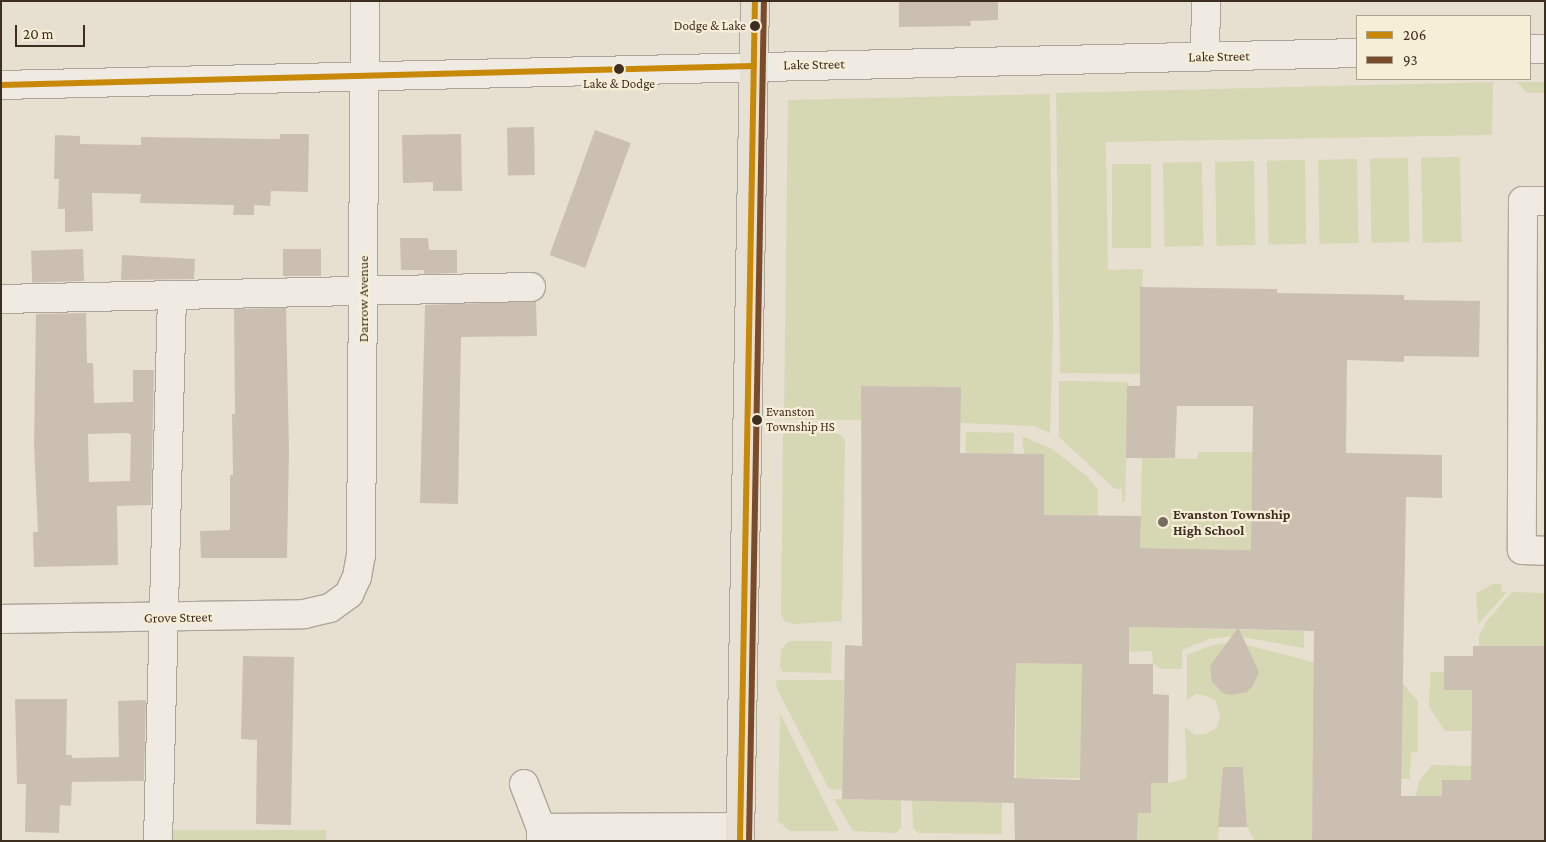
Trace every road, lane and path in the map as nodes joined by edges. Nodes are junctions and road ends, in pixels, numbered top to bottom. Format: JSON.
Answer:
{"nodes":[{"id":1,"x":365,"y":1,"type":"edge"},
{"id":2,"x":755,"y":1,"type":"edge"},
{"id":3,"x":1206,"y":1,"type":"edge"},
{"id":4,"x":1531,"y":49,"type":"edge"},
{"id":5,"x":1545,"y":49,"type":"edge"},
{"id":6,"x":1356,"y":53,"type":"edge"},
{"id":7,"x":1205,"y":56,"type":"junction"},
{"id":8,"x":754,"y":66,"type":"junction"},
{"id":9,"x":364,"y":76,"type":"junction"},
{"id":10,"x":1,"y":85,"type":"edge"},
{"id":11,"x":1545,"y":202,"type":"edge"},
{"id":12,"x":531,"y":287,"type":"dead end"},
{"id":13,"x":363,"y":291,"type":"junction"},
{"id":14,"x":172,"y":296,"type":"junction"},
{"id":15,"x":1,"y":299,"type":"edge"},
{"id":16,"x":1534,"y":376,"type":"edge"},
{"id":17,"x":1533,"y":550,"type":"edge"},
{"id":18,"x":349,"y":594,"type":"joint"},
{"id":19,"x":164,"y":617,"type":"junction"},
{"id":20,"x":1,"y":619,"type":"edge"},
{"id":21,"x":524,"y":784,"type":"dead end"},
{"id":22,"x":541,"y":834,"type":"edge"},
{"id":23,"x":740,"y":834,"type":"edge"},
{"id":24,"x":158,"y":841,"type":"edge"}],
"edges":[{"from":1,"to":9,"type":"street","name":"Darrow Avenue"},
{"from":2,"to":8,"type":"main road"},
{"from":3,"to":7,"type":"street"},
{"from":4,"to":5,"type":"street"},
{"from":6,"to":7,"type":"street","name":"Lake Street"},
{"from":7,"to":8,"type":"street","name":"Lake Street"},
{"from":8,"to":9,"type":"street","name":"Lake Street"},
{"from":8,"to":23,"type":"main road"},
{"from":9,"to":10,"type":"street","name":"Lake Street"},
{"from":9,"to":13,"type":"street","name":"Darrow Avenue"},
{"from":11,"to":16,"type":"street"},
{"from":12,"to":13,"type":"street"},
{"from":13,"to":14,"type":"street"},
{"from":13,"to":18,"type":"street","name":"Darrow Avenue"},
{"from":14,"to":15,"type":"street"},
{"from":14,"to":19,"type":"street"},
{"from":16,"to":17,"type":"street"},
{"from":18,"to":19,"type":"street","name":"Grove Street"},
{"from":19,"to":20,"type":"street","name":"Grove Street"},
{"from":19,"to":24,"type":"street"},
{"from":21,"to":22,"type":"street"},
{"from":22,"to":23,"type":"street"}]}
